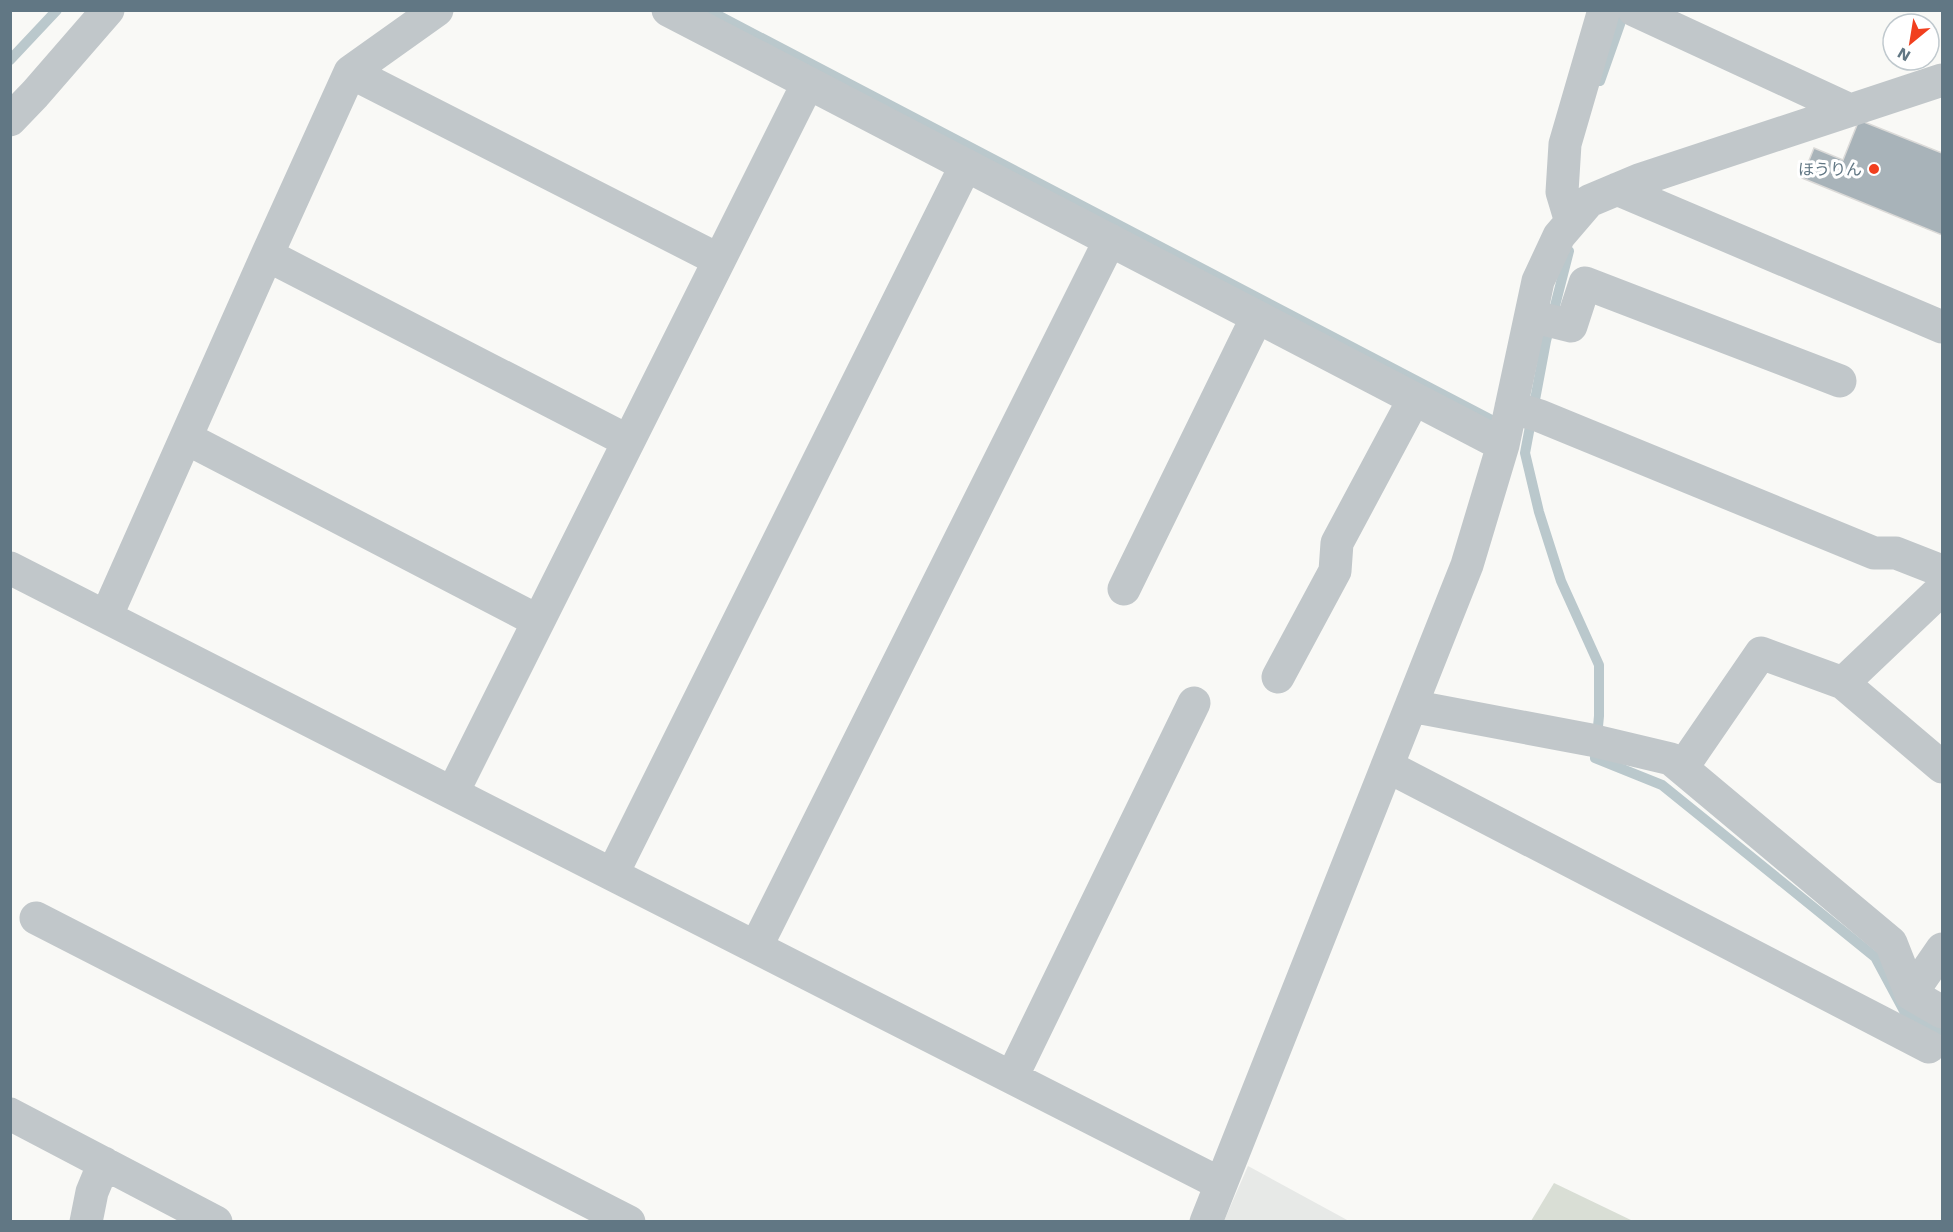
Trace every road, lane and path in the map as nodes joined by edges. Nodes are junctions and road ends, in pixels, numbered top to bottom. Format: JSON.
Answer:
{"nodes":[{"id":1,"x":108,"y":10,"type":"edge"},
{"id":2,"x":437,"y":10,"type":"edge"},
{"id":3,"x":668,"y":10,"type":"edge"},
{"id":4,"x":1604,"y":10,"type":"edge"},
{"id":5,"x":1634,"y":10,"type":"edge"},
{"id":6,"x":351,"y":72,"type":"junction"},
{"id":7,"x":1942,"y":80,"type":"edge"},
{"id":8,"x":808,"y":83,"type":"junction"},
{"id":9,"x":1850,"y":110,"type":"junction"},
{"id":10,"x":10,"y":120,"type":"edge"},
{"id":11,"x":966,"y":165,"type":"junction"},
{"id":12,"x":1617,"y":189,"type":"junction"},
{"id":13,"x":1571,"y":222,"type":"junction"},
{"id":14,"x":1110,"y":240,"type":"junction"},
{"id":15,"x":267,"y":255,"type":"junction"},
{"id":16,"x":719,"y":260,"type":"junction"},
{"id":17,"x":1257,"y":317,"type":"junction"},
{"id":18,"x":1545,"y":320,"type":"junction"},
{"id":19,"x":1942,"y":327,"type":"edge"},
{"id":20,"x":1840,"y":381,"type":"dead end"},
{"id":21,"x":1414,"y":399,"type":"junction"},
{"id":22,"x":1516,"y":423,"type":"junction"},
{"id":23,"x":186,"y":438,"type":"junction"},
{"id":24,"x":628,"y":441,"type":"junction"},
{"id":25,"x":10,"y":568,"type":"edge"},
{"id":26,"x":1942,"y":571,"type":"edge"},
{"id":27,"x":1942,"y":589,"type":"edge"},
{"id":28,"x":1124,"y":590,"type":"dead end"},
{"id":29,"x":106,"y":616,"type":"junction"},
{"id":30,"x":538,"y":621,"type":"junction"},
{"id":31,"x":1278,"y":677,"type":"dead end"},
{"id":32,"x":1843,"y":683,"type":"junction"},
{"id":33,"x":1194,"y":703,"type":"dead end"},
{"id":34,"x":1411,"y":706,"type":"junction"},
{"id":35,"x":1387,"y":766,"type":"junction"},
{"id":36,"x":1942,"y":767,"type":"edge"},
{"id":37,"x":1682,"y":768,"type":"junction"},
{"id":38,"x":453,"y":792,"type":"junction"},
{"id":39,"x":613,"y":873,"type":"junction"},
{"id":40,"x":36,"y":918,"type":"dead end"},
{"id":41,"x":756,"y":947,"type":"junction"},
{"id":42,"x":1942,"y":949,"type":"edge"},
{"id":43,"x":1911,"y":994,"type":"junction"},
{"id":44,"x":1942,"y":1012,"type":"edge"},
{"id":45,"x":1929,"y":1047,"type":"dead end"},
{"id":46,"x":1012,"y":1077,"type":"junction"},
{"id":47,"x":10,"y":1114,"type":"edge"},
{"id":48,"x":104,"y":1163,"type":"junction"},
{"id":49,"x":1221,"y":1184,"type":"junction"},
{"id":50,"x":86,"y":1221,"type":"edge"},
{"id":51,"x":216,"y":1221,"type":"edge"},
{"id":52,"x":629,"y":1221,"type":"edge"},
{"id":53,"x":1206,"y":1221,"type":"edge"}],
"edges":[{"from":1,"to":10,"type":"street"},
{"from":2,"to":6,"type":"street"},
{"from":3,"to":8,"type":"street"},
{"from":4,"to":13,"type":"street"},
{"from":5,"to":9,"type":"street"},
{"from":6,"to":15,"type":"street"},
{"from":6,"to":16,"type":"street"},
{"from":7,"to":9,"type":"street"},
{"from":8,"to":11,"type":"street"},
{"from":8,"to":16,"type":"street"},
{"from":9,"to":12,"type":"street"},
{"from":11,"to":14,"type":"street"},
{"from":11,"to":39,"type":"street"},
{"from":12,"to":13,"type":"street"},
{"from":12,"to":19,"type":"street"},
{"from":13,"to":18,"type":"street"},
{"from":14,"to":17,"type":"street"},
{"from":14,"to":41,"type":"street"},
{"from":15,"to":23,"type":"street"},
{"from":15,"to":24,"type":"street"},
{"from":16,"to":24,"type":"street"},
{"from":17,"to":21,"type":"street"},
{"from":17,"to":28,"type":"street"},
{"from":18,"to":20,"type":"street"},
{"from":18,"to":22,"type":"street"},
{"from":21,"to":22,"type":"street"},
{"from":21,"to":31,"type":"street"},
{"from":22,"to":26,"type":"street"},
{"from":22,"to":34,"type":"street"},
{"from":23,"to":29,"type":"street"},
{"from":23,"to":30,"type":"street"},
{"from":24,"to":30,"type":"street"},
{"from":25,"to":29,"type":"street"},
{"from":27,"to":32,"type":"street"},
{"from":29,"to":38,"type":"street"},
{"from":30,"to":38,"type":"street"},
{"from":32,"to":36,"type":"street"},
{"from":32,"to":37,"type":"street"},
{"from":33,"to":46,"type":"street"},
{"from":34,"to":35,"type":"street"},
{"from":34,"to":37,"type":"street"},
{"from":35,"to":45,"type":"street"},
{"from":35,"to":49,"type":"street"},
{"from":37,"to":43,"type":"street"},
{"from":38,"to":39,"type":"street"},
{"from":39,"to":41,"type":"street"},
{"from":40,"to":52,"type":"street"},
{"from":41,"to":46,"type":"street"},
{"from":42,"to":43,"type":"street"},
{"from":43,"to":44,"type":"street"},
{"from":46,"to":49,"type":"street"},
{"from":47,"to":48,"type":"street"},
{"from":48,"to":50,"type":"street"},
{"from":48,"to":51,"type":"street"},
{"from":49,"to":53,"type":"street"}]}
